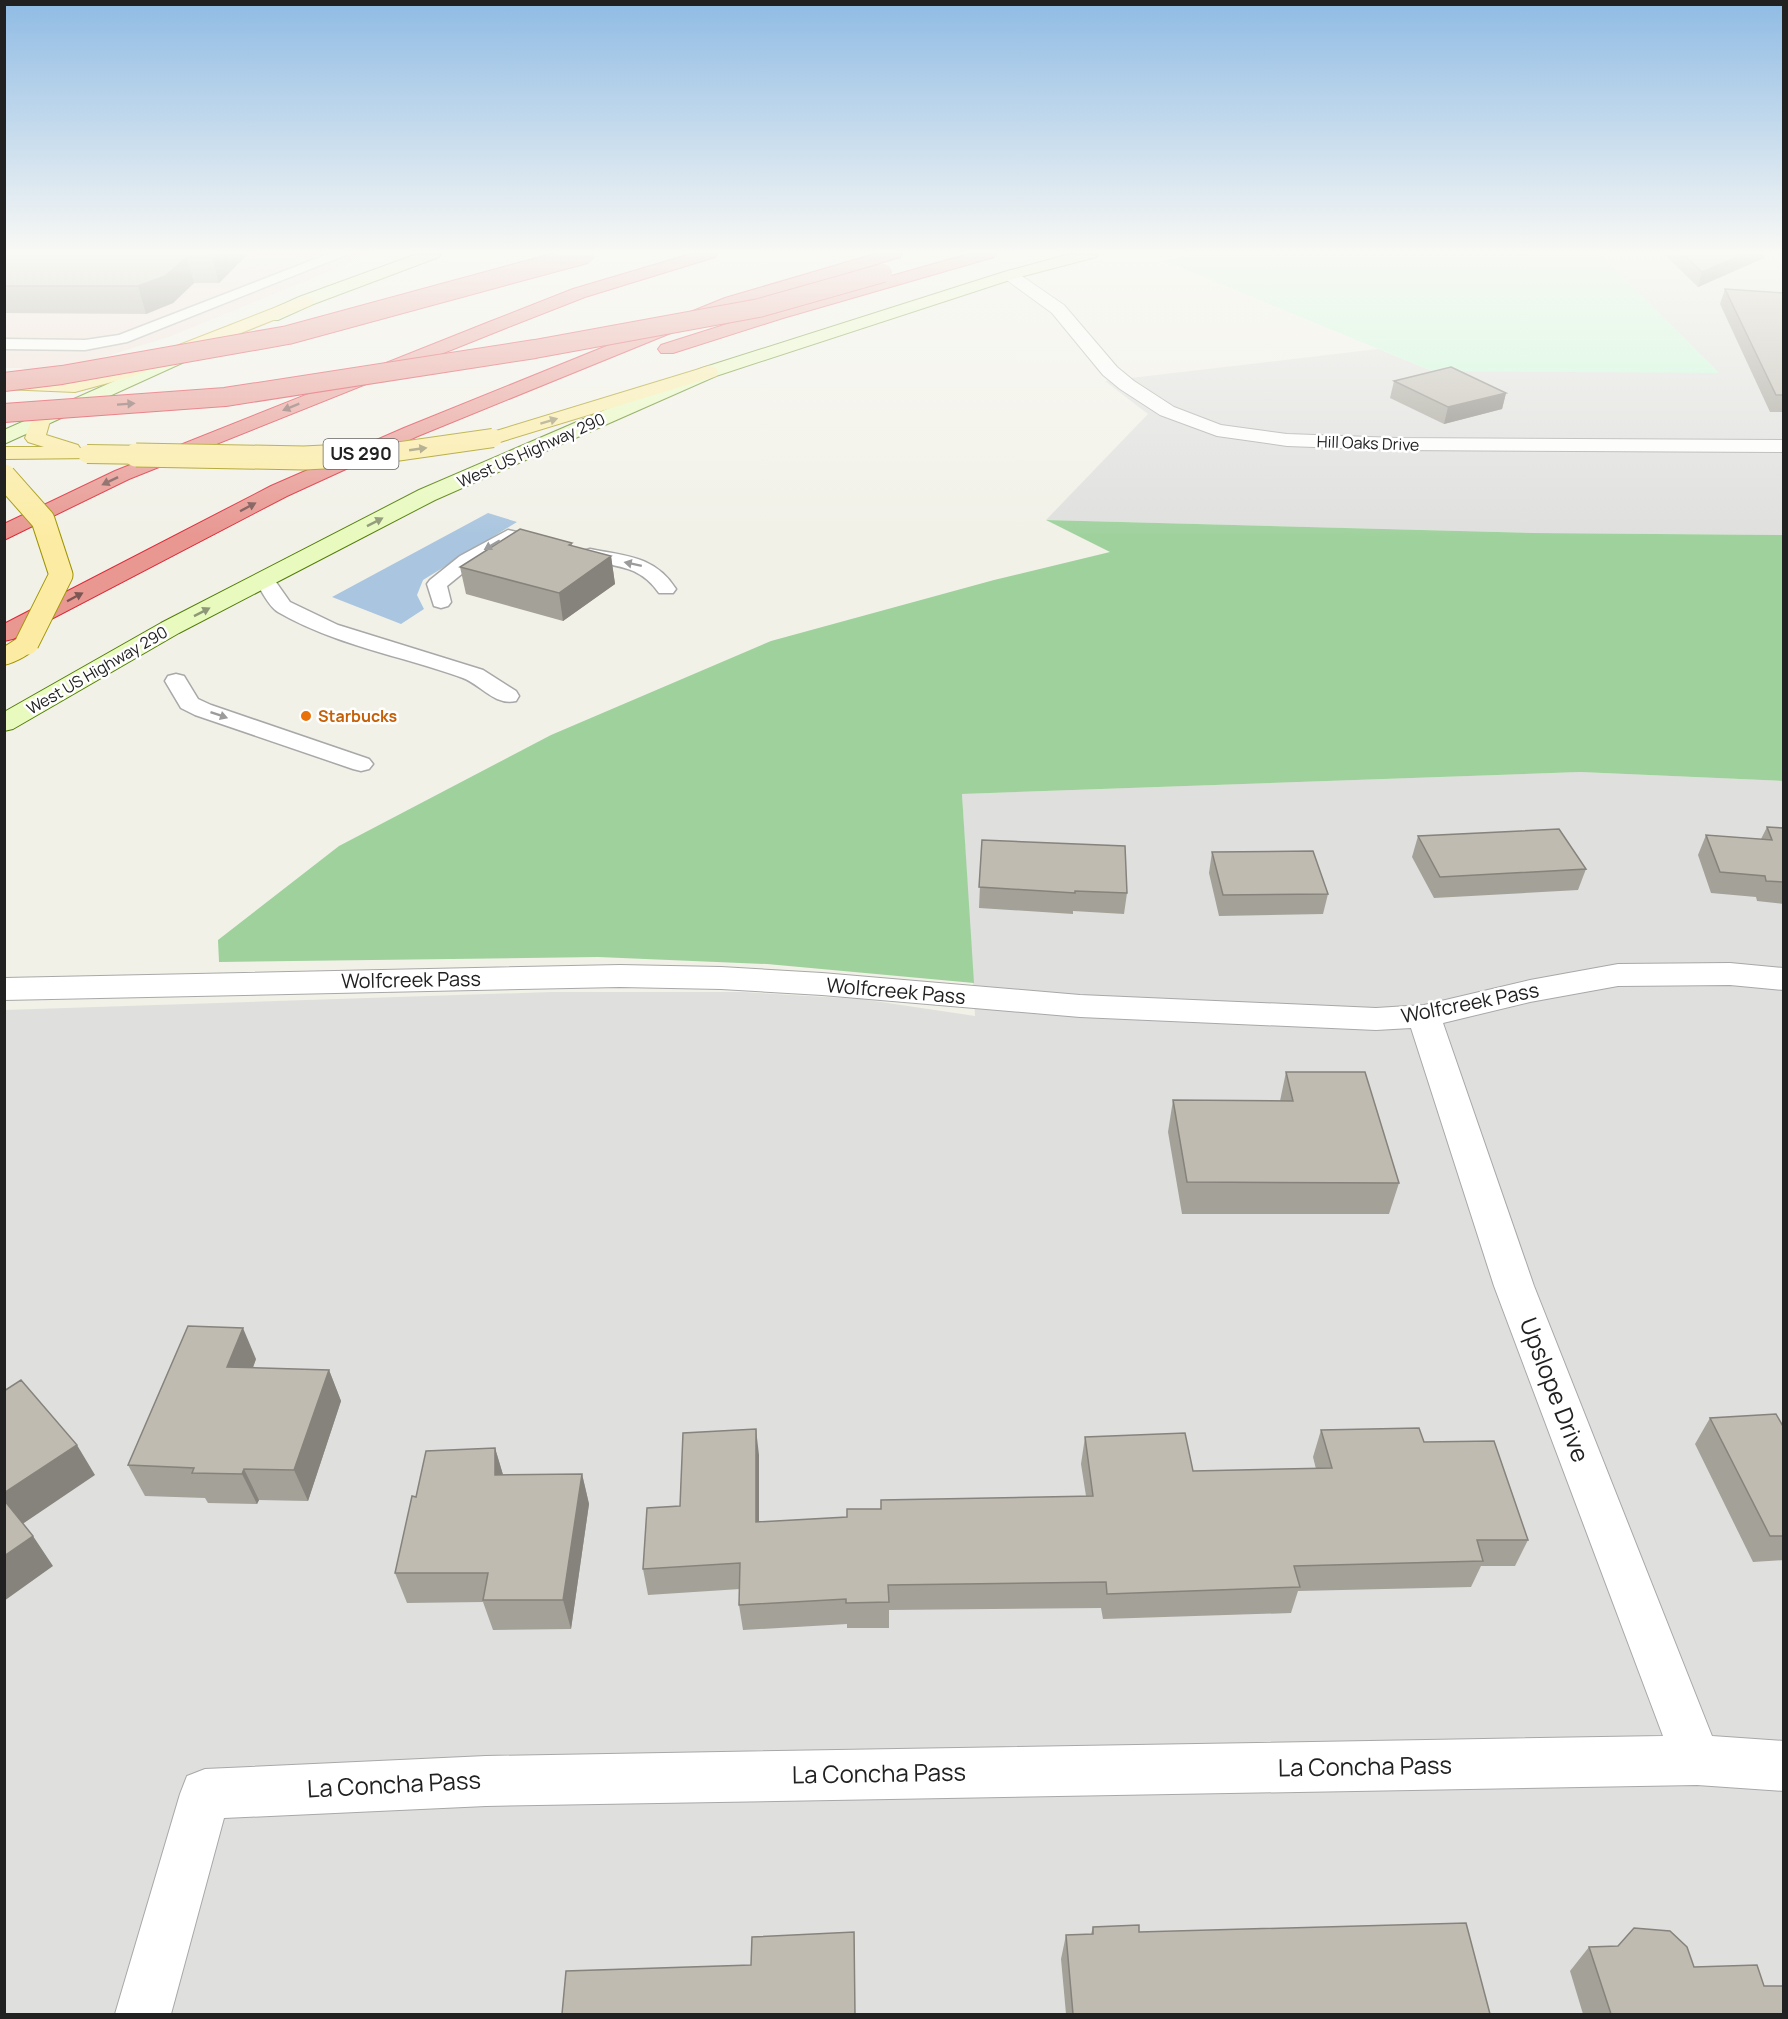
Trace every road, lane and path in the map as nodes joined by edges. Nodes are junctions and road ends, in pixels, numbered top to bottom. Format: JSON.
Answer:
{"nodes":[{"id":1,"x":187,"y":348,"type":"edge"},
{"id":2,"x":201,"y":348,"type":"edge"},
{"id":3,"x":213,"y":348,"type":"edge"},
{"id":4,"x":439,"y":348,"type":"edge"},
{"id":5,"x":540,"y":348,"type":"edge"},
{"id":6,"x":617,"y":348,"type":"edge"},
{"id":7,"x":671,"y":348,"type":"edge"},
{"id":8,"x":783,"y":348,"type":"edge"},
{"id":9,"x":1091,"y":348,"type":"edge"},
{"id":10,"x":708,"y":372,"type":"junction"},
{"id":11,"x":4,"y":383,"type":"edge"},
{"id":12,"x":4,"y":413,"type":"edge"},
{"id":13,"x":40,"y":421,"type":"junction"},
{"id":14,"x":411,"y":432,"type":"junction"},
{"id":15,"x":4,"y":438,"type":"edge"},
{"id":16,"x":1784,"y":446,"type":"edge"},
{"id":17,"x":4,"y":453,"type":"edge"},
{"id":18,"x":87,"y":454,"type":"junction"},
{"id":19,"x":4,"y":476,"type":"edge"},
{"id":20,"x":4,"y":533,"type":"edge"},
{"id":21,"x":548,"y":545,"type":"edge"},
{"id":22,"x":590,"y":555,"type":"edge"},
{"id":23,"x":264,"y":579,"type":"junction"},
{"id":24,"x":666,"y":590,"type":"dead end"},
{"id":25,"x":441,"y":602,"type":"dead end"},
{"id":26,"x":16,"y":638,"type":"edge"},
{"id":27,"x":4,"y":658,"type":"edge"},
{"id":28,"x":176,"y":681,"type":"dead end"},
{"id":29,"x":508,"y":696,"type":"dead end"},
{"id":30,"x":4,"y":723,"type":"edge"},
{"id":31,"x":361,"y":764,"type":"dead end"},
{"id":32,"x":1784,"y":979,"type":"edge"},
{"id":33,"x":4,"y":989,"type":"edge"},
{"id":34,"x":1424,"y":1016,"type":"junction"},
{"id":35,"x":1697,"y":1760,"type":"junction"},
{"id":36,"x":1784,"y":1766,"type":"edge"},
{"id":37,"x":143,"y":2014,"type":"edge"}],
"edges":[{"from":1,"to":11,"type":"main road"},
{"from":2,"to":13,"type":"main road"},
{"from":3,"to":11,"type":"highway","bridge":true},
{"from":4,"to":20,"type":"highway","one_way":true},
{"from":12,"to":5,"type":"highway","one_way":true,"bridge":true},
{"from":6,"to":14,"type":"highway","number":"US 290"},
{"from":7,"to":14,"type":"highway"},
{"from":8,"to":10,"type":"main road","name":"West US Highway 290"},
{"from":9,"to":16,"type":"street","name":"Hill Oaks Drive"},
{"from":18,"to":10,"type":"main road","one_way":true,"bridge":true},
{"from":23,"to":10,"type":"main road","name":"West US Highway 290","one_way":true},
{"from":13,"to":15,"type":"main road"},
{"from":13,"to":18,"type":"main road"},
{"from":26,"to":14,"type":"highway","number":"US 290","one_way":true},
{"from":17,"to":18,"type":"main road"},
{"from":19,"to":26,"type":"main road","bridge":true},
{"from":21,"to":25,"type":"lane","one_way":true},
{"from":24,"to":22,"type":"lane","one_way":true},
{"from":23,"to":29,"type":"lane"},
{"from":30,"to":23,"type":"main road","name":"West US Highway 290","one_way":true},
{"from":26,"to":27,"type":"main road"},
{"from":28,"to":31,"type":"lane","one_way":true},
{"from":32,"to":34,"type":"street","name":"Wolfcreek Pass"},
{"from":33,"to":34,"type":"street","name":"Wolfcreek Pass"},
{"from":34,"to":35,"type":"street","name":"Upslope Drive"},
{"from":35,"to":36,"type":"street","name":"La Concha Pass"},
{"from":35,"to":37,"type":"street","name":"La Concha Pass"}]}
